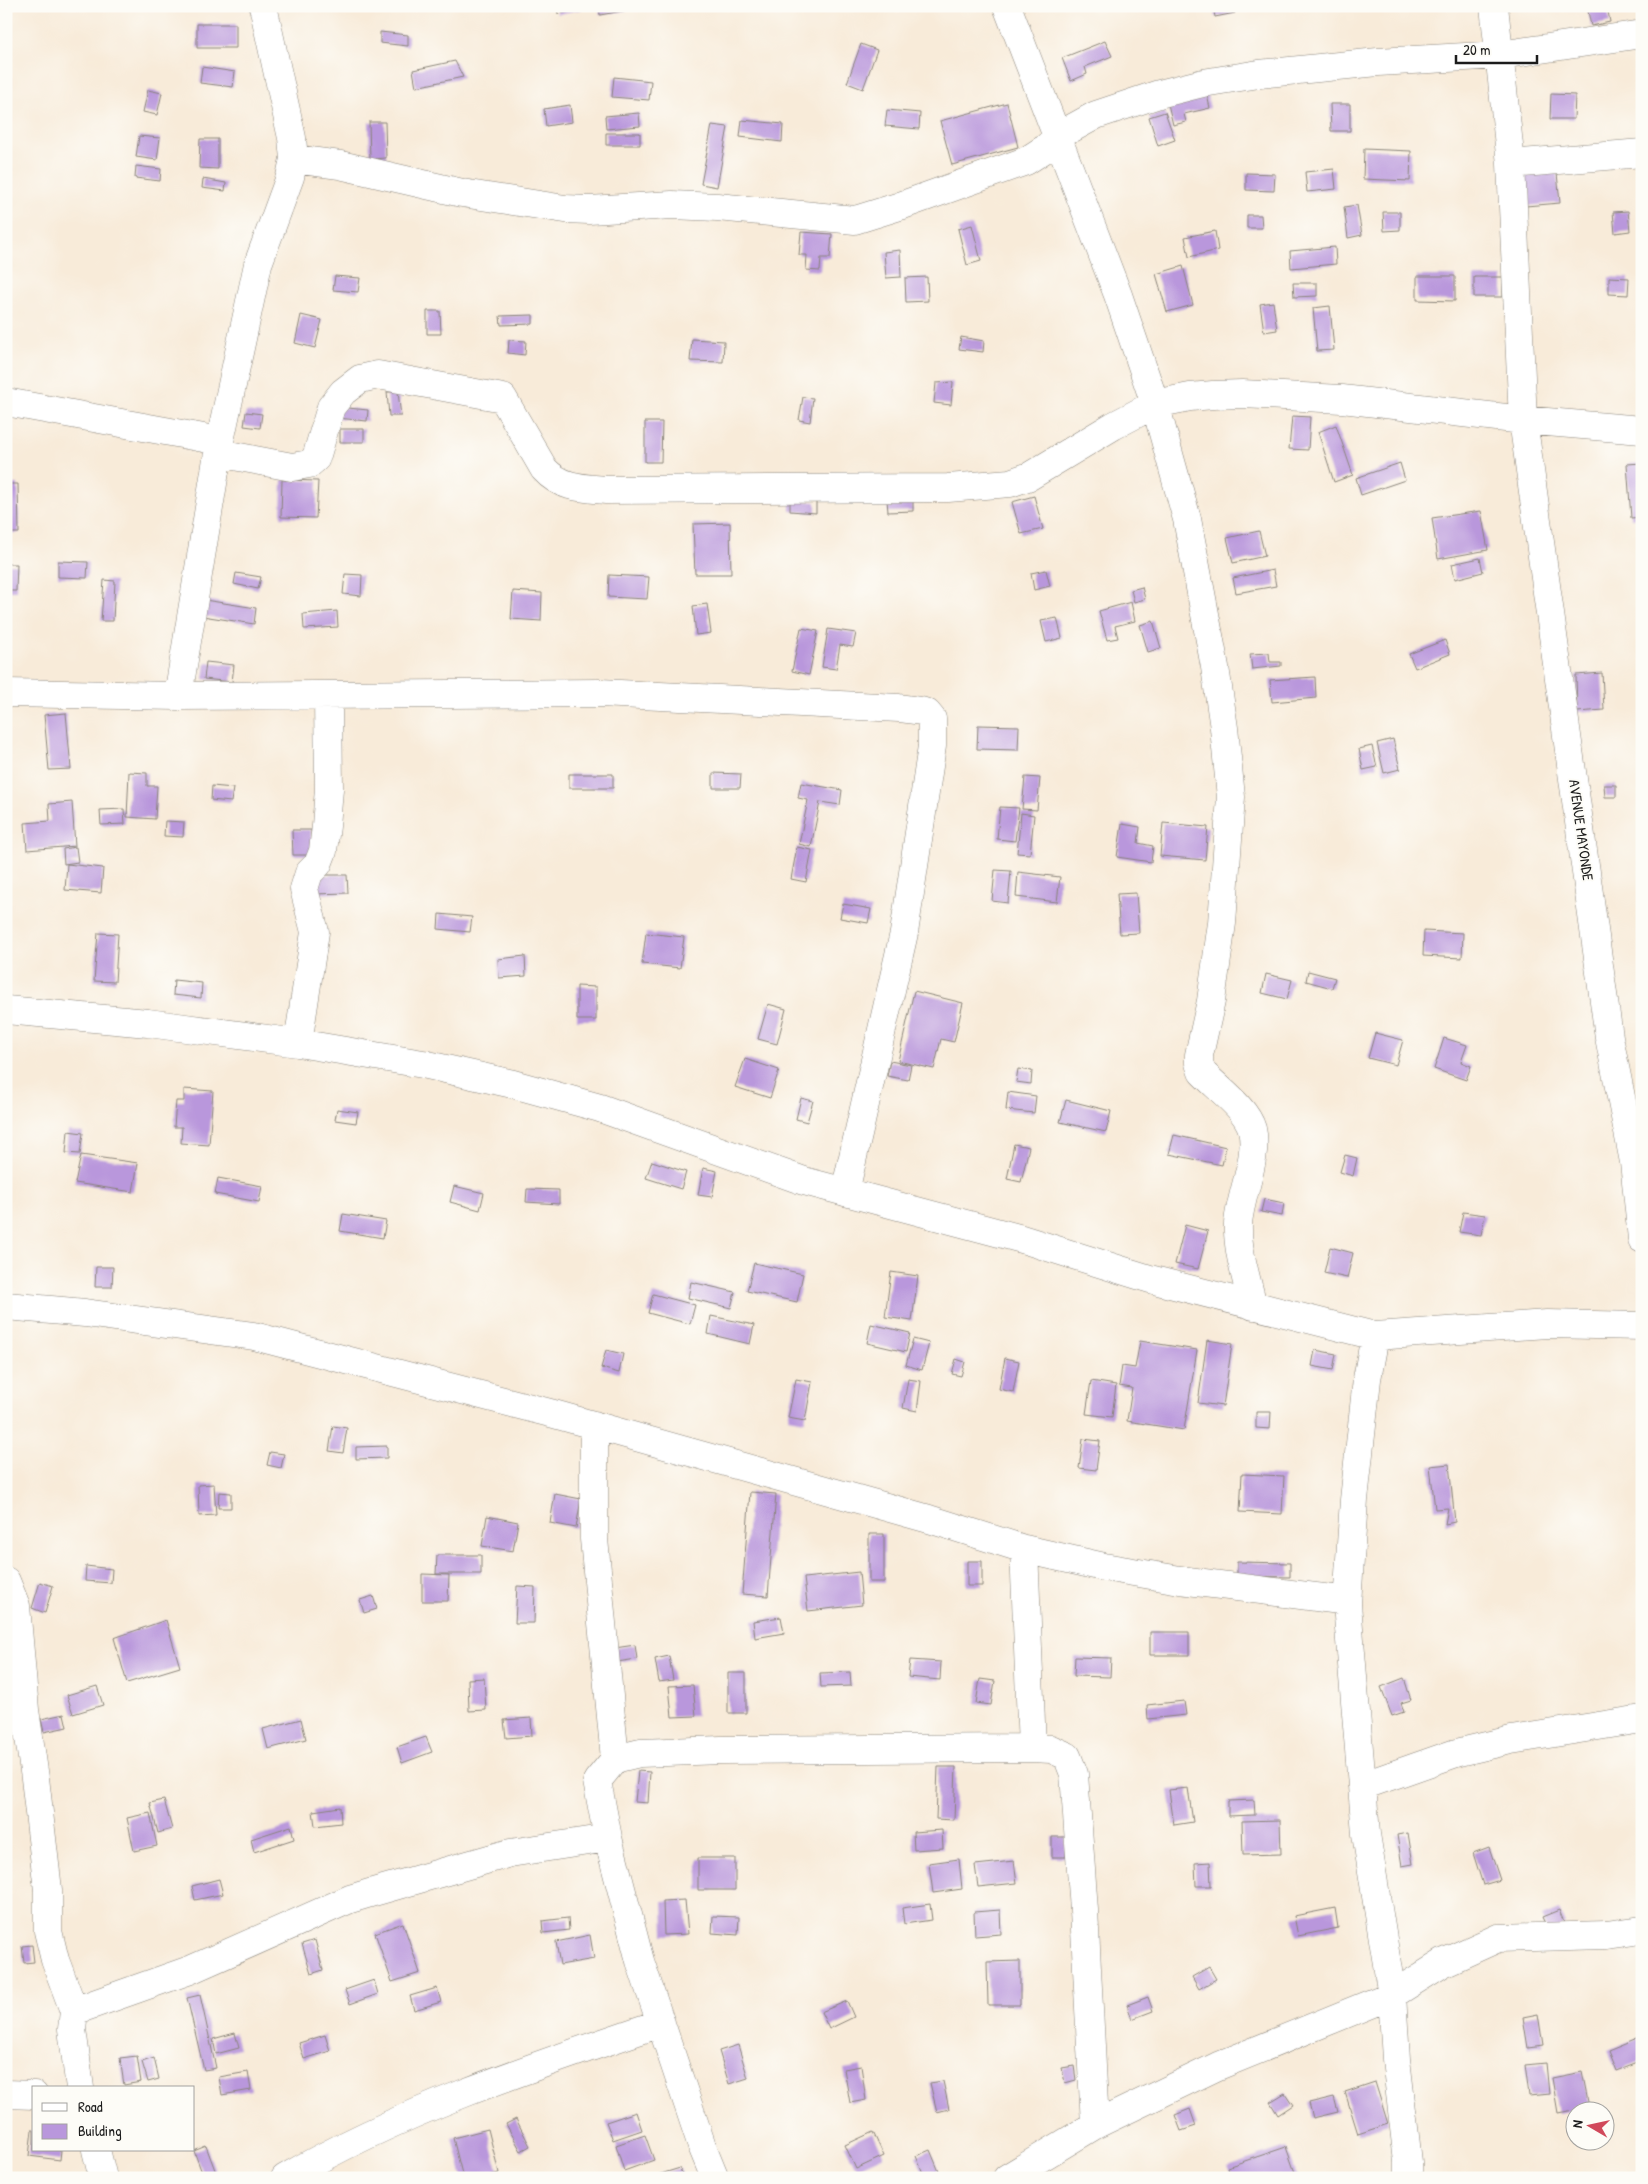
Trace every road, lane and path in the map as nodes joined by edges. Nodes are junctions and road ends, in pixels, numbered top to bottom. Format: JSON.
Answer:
{"nodes":[{"id":1,"x":264,"y":6,"type":"edge"},
{"id":2,"x":1007,"y":6,"type":"edge"},
{"id":3,"x":1494,"y":6,"type":"edge"},
{"id":4,"x":1642,"y":34,"type":"edge"},
{"id":5,"x":1500,"y":55,"type":"junction"},
{"id":6,"x":1058,"y":136,"type":"junction"},
{"id":7,"x":1642,"y":153,"type":"edge"},
{"id":8,"x":294,"y":159,"type":"junction"},
{"id":9,"x":1510,"y":164,"type":"junction"},
{"id":10,"x":6,"y":402,"type":"edge"},
{"id":11,"x":1155,"y":404,"type":"junction"},
{"id":12,"x":1523,"y":420,"type":"junction"},
{"id":13,"x":1642,"y":430,"type":"edge"},
{"id":14,"x":219,"y":447,"type":"junction"},
{"id":15,"x":6,"y":693,"type":"edge"},
{"id":16,"x":328,"y":695,"type":"junction"},
{"id":17,"x":178,"y":696,"type":"junction"},
{"id":18,"x":6,"y":1010,"type":"edge"},
{"id":19,"x":298,"y":1043,"type":"junction"},
{"id":20,"x":845,"y":1192,"type":"junction"},
{"id":21,"x":1642,"y":1240,"type":"edge"},
{"id":22,"x":6,"y":1306,"type":"edge"},
{"id":23,"x":1253,"y":1306,"type":"junction"},
{"id":24,"x":1642,"y":1326,"type":"edge"},
{"id":25,"x":1374,"y":1336,"type":"junction"},
{"id":26,"x":594,"y":1425,"type":"junction"},
{"id":27,"x":1024,"y":1548,"type":"junction"},
{"id":28,"x":6,"y":1580,"type":"edge"},
{"id":29,"x":1347,"y":1604,"type":"junction"},
{"id":30,"x":1642,"y":1719,"type":"edge"},
{"id":31,"x":1032,"y":1748,"type":"junction"},
{"id":32,"x":615,"y":1759,"type":"junction"},
{"id":33,"x":1362,"y":1786,"type":"junction"},
{"id":34,"x":608,"y":1838,"type":"junction"},
{"id":35,"x":1642,"y":1930,"type":"edge"},
{"id":36,"x":1392,"y":1995,"type":"junction"},
{"id":37,"x":74,"y":2011,"type":"junction"},
{"id":38,"x":661,"y":2023,"type":"junction"},
{"id":39,"x":80,"y":2086,"type":"edge"},
{"id":40,"x":6,"y":2094,"type":"edge"},
{"id":41,"x":32,"y":2094,"type":"edge"},
{"id":42,"x":1095,"y":2125,"type":"junction"},
{"id":43,"x":96,"y":2152,"type":"edge"},
{"id":44,"x":103,"y":2178,"type":"edge"},
{"id":45,"x":286,"y":2178,"type":"edge"},
{"id":46,"x":714,"y":2178,"type":"edge"},
{"id":47,"x":1007,"y":2178,"type":"edge"},
{"id":48,"x":1408,"y":2178,"type":"edge"}],
"edges":[{"from":1,"to":8,"type":"street"},
{"from":2,"to":6,"type":"street"},
{"from":3,"to":5,"type":"street","name":"AVENUE MAYONDE"},
{"from":4,"to":5,"type":"street"},
{"from":5,"to":6,"type":"street"},
{"from":5,"to":9,"type":"street","name":"AVENUE MAYONDE"},
{"from":6,"to":8,"type":"street"},
{"from":6,"to":11,"type":"street"},
{"from":7,"to":9,"type":"street"},
{"from":8,"to":14,"type":"street"},
{"from":9,"to":12,"type":"street","name":"AVENUE MAYONDE"},
{"from":10,"to":14,"type":"street"},
{"from":11,"to":12,"type":"street"},
{"from":11,"to":14,"type":"street"},
{"from":11,"to":23,"type":"street"},
{"from":12,"to":13,"type":"street"},
{"from":12,"to":21,"type":"street","name":"AVENUE MAYONDE"},
{"from":14,"to":17,"type":"street"},
{"from":15,"to":17,"type":"street"},
{"from":16,"to":17,"type":"street"},
{"from":16,"to":19,"type":"street"},
{"from":16,"to":20,"type":"street"},
{"from":18,"to":19,"type":"street"},
{"from":19,"to":20,"type":"street"},
{"from":20,"to":23,"type":"street"},
{"from":22,"to":26,"type":"street"},
{"from":23,"to":25,"type":"street"},
{"from":24,"to":25,"type":"street"},
{"from":25,"to":29,"type":"street"},
{"from":26,"to":27,"type":"street"},
{"from":26,"to":32,"type":"street"},
{"from":27,"to":29,"type":"street"},
{"from":27,"to":31,"type":"street"},
{"from":28,"to":37,"type":"street"},
{"from":29,"to":33,"type":"street"},
{"from":30,"to":33,"type":"street"},
{"from":31,"to":32,"type":"street"},
{"from":31,"to":42,"type":"street"},
{"from":32,"to":34,"type":"street"},
{"from":33,"to":36,"type":"street"},
{"from":34,"to":37,"type":"street"},
{"from":34,"to":38,"type":"street"},
{"from":35,"to":36,"type":"street"},
{"from":36,"to":42,"type":"street"},
{"from":36,"to":48,"type":"street"},
{"from":37,"to":39,"type":"street"},
{"from":38,"to":45,"type":"street"},
{"from":38,"to":46,"type":"street"},
{"from":40,"to":41,"type":"street"},
{"from":42,"to":47,"type":"street"},
{"from":43,"to":44,"type":"street"}]}
